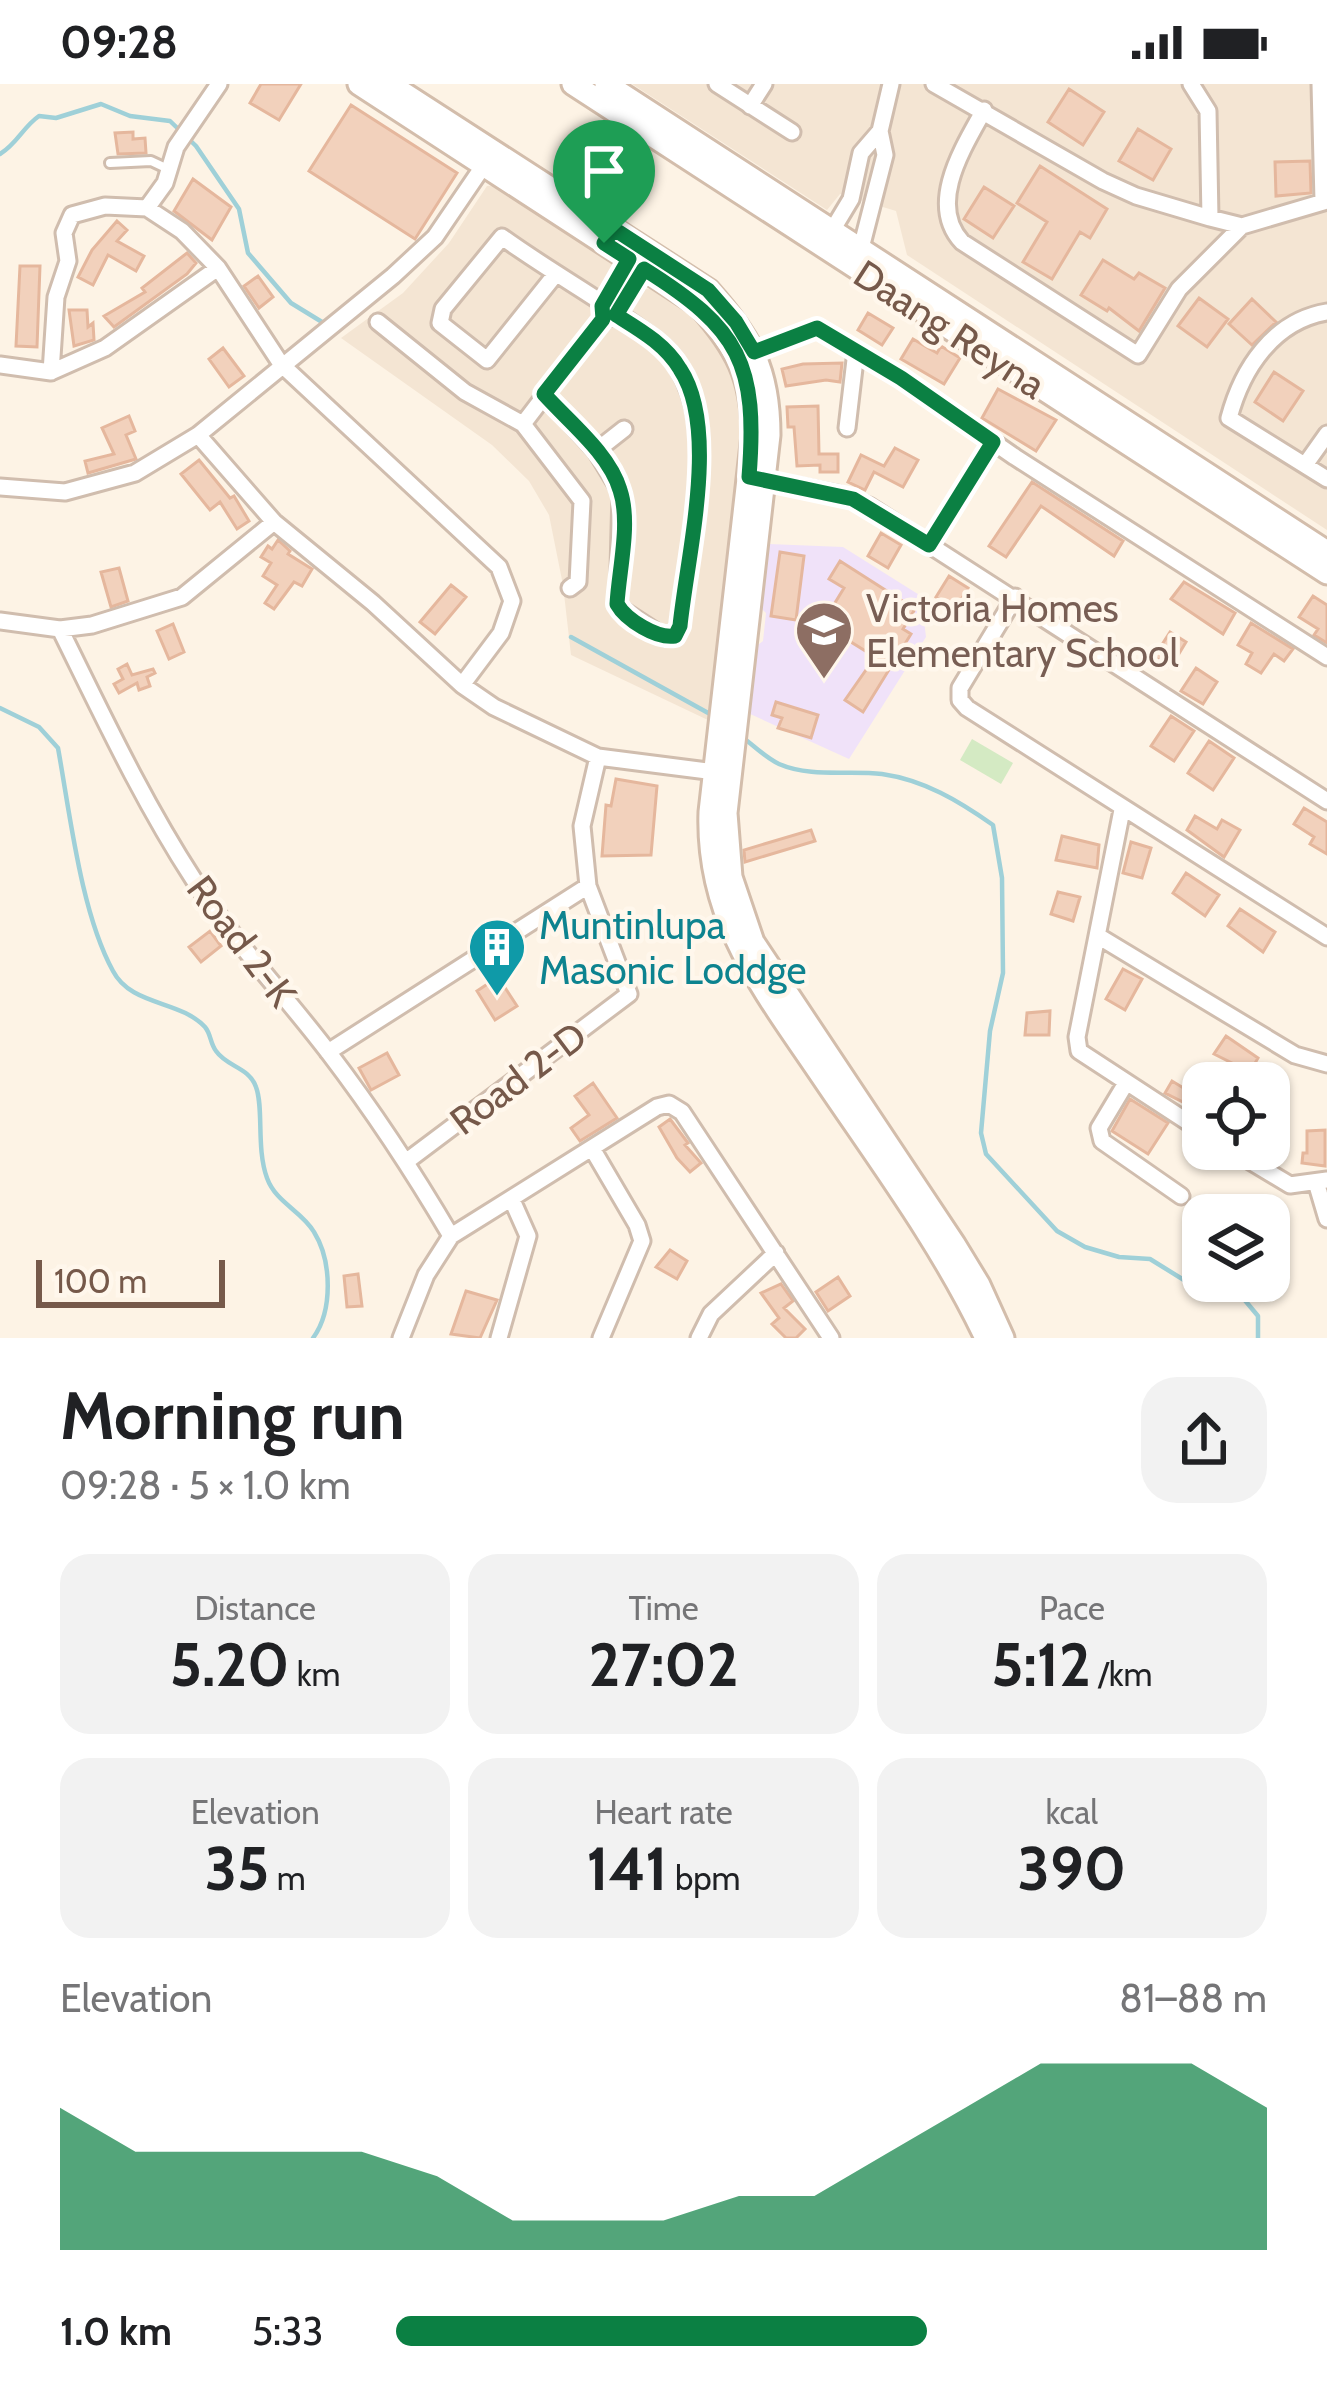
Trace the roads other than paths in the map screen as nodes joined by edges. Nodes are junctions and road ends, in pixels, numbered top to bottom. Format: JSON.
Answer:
{"nodes":[{"id":1,"x":218,"y":84,"type":"edge"},
{"id":2,"x":359,"y":84,"type":"edge"},
{"id":3,"x":389,"y":84,"type":"edge"},
{"id":4,"x":574,"y":84,"type":"edge"},
{"id":5,"x":606,"y":84,"type":"edge"},
{"id":6,"x":717,"y":84,"type":"edge"},
{"id":7,"x":764,"y":84,"type":"edge"},
{"id":8,"x":891,"y":84,"type":"edge"},
{"id":9,"x":934,"y":84,"type":"edge"},
{"id":10,"x":1320,"y":84,"type":"edge"},
{"id":11,"x":1199,"y":88,"type":"edge"},
{"id":12,"x":750,"y":106,"type":"junction"},
{"id":13,"x":1324,"y":107,"type":"edge"},
{"id":14,"x":984,"y":110,"type":"junction"},
{"id":15,"x":880,"y":131,"type":"junction"},
{"id":16,"x":792,"y":132,"type":"dead end"},
{"id":17,"x":110,"y":163,"type":"dead end"},
{"id":18,"x":484,"y":165,"type":"junction"},
{"id":19,"x":169,"y":169,"type":"junction"},
{"id":20,"x":856,"y":176,"type":"junction"},
{"id":21,"x":878,"y":183,"type":"junction"},
{"id":22,"x":1325,"y":201,"type":"edge"},
{"id":23,"x":147,"y":208,"type":"junction"},
{"id":24,"x":1210,"y":218,"type":"junction"},
{"id":25,"x":868,"y":226,"type":"junction"},
{"id":26,"x":1242,"y":226,"type":"junction"},
{"id":27,"x":833,"y":231,"type":"junction"},
{"id":28,"x":609,"y":236,"type":"junction"},
{"id":29,"x":858,"y":259,"type":"junction"},
{"id":30,"x":637,"y":264,"type":"junction"},
{"id":31,"x":218,"y":268,"type":"junction"},
{"id":32,"x":555,"y":275,"type":"junction"},
{"id":33,"x":1327,"y":312,"type":"edge"},
{"id":34,"x":607,"y":313,"type":"junction"},
{"id":35,"x":378,"y":322,"type":"dead end"},
{"id":36,"x":856,"y":351,"type":"junction"},
{"id":37,"x":746,"y":354,"type":"junction"},
{"id":38,"x":281,"y":364,"type":"junction"},
{"id":39,"x":0,"y":365,"type":"edge"},
{"id":40,"x":51,"y":372,"type":"junction"},
{"id":41,"x":544,"y":394,"type":"junction"},
{"id":42,"x":523,"y":424,"type":"junction"},
{"id":43,"x":848,"y":428,"type":"dead end"},
{"id":44,"x":624,"y":429,"type":"dead end"},
{"id":45,"x":1327,"y":434,"type":"edge"},
{"id":46,"x":198,"y":435,"type":"junction"},
{"id":47,"x":993,"y":442,"type":"junction"},
{"id":48,"x":596,"y":452,"type":"junction"},
{"id":49,"x":1305,"y":465,"type":"junction"},
{"id":50,"x":758,"y":478,"type":"junction"},
{"id":51,"x":1327,"y":479,"type":"edge"},
{"id":52,"x":0,"y":487,"type":"edge"},
{"id":53,"x":274,"y":522,"type":"junction"},
{"id":54,"x":929,"y":545,"type":"junction"},
{"id":55,"x":1327,"y":552,"type":"edge"},
{"id":56,"x":1327,"y":573,"type":"edge"},
{"id":57,"x":570,"y":587,"type":"dead end"},
{"id":58,"x":1015,"y":597,"type":"junction"},
{"id":59,"x":0,"y":622,"type":"edge"},
{"id":60,"x":60,"y":629,"type":"junction"},
{"id":61,"x":1327,"y":657,"type":"edge"},
{"id":62,"x":461,"y":685,"type":"junction"},
{"id":63,"x":598,"y":757,"type":"junction"},
{"id":64,"x":723,"y":772,"type":"junction"},
{"id":65,"x":1327,"y":801,"type":"edge"},
{"id":66,"x":1122,"y":810,"type":"junction"},
{"id":67,"x":588,"y":886,"type":"junction"},
{"id":68,"x":1098,"y":936,"type":"junction"},
{"id":69,"x":1327,"y":937,"type":"edge"},
{"id":70,"x":328,"y":1052,"type":"junction"},
{"id":71,"x":1327,"y":1064,"type":"edge"},
{"id":72,"x":1126,"y":1083,"type":"junction"},
{"id":73,"x":1182,"y":1119,"type":"edge"},
{"id":74,"x":593,"y":1150,"type":"junction"},
{"id":75,"x":407,"y":1161,"type":"junction"},
{"id":76,"x":1262,"y":1170,"type":"edge"},
{"id":77,"x":1322,"y":1181,"type":"edge"},
{"id":78,"x":1181,"y":1196,"type":"dead end"},
{"id":79,"x":512,"y":1199,"type":"junction"},
{"id":80,"x":1327,"y":1219,"type":"edge"},
{"id":81,"x":451,"y":1236,"type":"junction"},
{"id":82,"x":776,"y":1253,"type":"junction"},
{"id":83,"x":828,"y":1337,"type":"edge"},
{"id":84,"x":401,"y":1338,"type":"edge"},
{"id":85,"x":499,"y":1338,"type":"edge"},
{"id":86,"x":602,"y":1338,"type":"edge"},
{"id":87,"x":699,"y":1338,"type":"edge"},
{"id":88,"x":986,"y":1338,"type":"edge"},
{"id":89,"x":1003,"y":1338,"type":"edge"}],
"edges":[{"from":1,"to":19,"type":"street"},
{"from":2,"to":18,"type":"street"},
{"from":3,"to":28,"type":"street"},
{"from":4,"to":27,"type":"street","name":"Daang Reyna"},
{"from":5,"to":27,"type":"street","name":"Daang Reyna"},
{"from":6,"to":12,"type":"street"},
{"from":7,"to":12,"type":"street"},
{"from":8,"to":15,"type":"street"},
{"from":9,"to":14,"type":"street"},
{"from":10,"to":13,"type":"street"},
{"from":11,"to":24,"type":"street"},
{"from":12,"to":16,"type":"street"},
{"from":13,"to":22,"type":"street"},
{"from":14,"to":24,"type":"street"},
{"from":14,"to":26,"type":"street"},
{"from":15,"to":20,"type":"street"},
{"from":15,"to":21,"type":"street"},
{"from":17,"to":19,"type":"lane"},
{"from":18,"to":28,"type":"street"},
{"from":18,"to":38,"type":"street"},
{"from":19,"to":23,"type":"street"},
{"from":20,"to":21,"type":"street"},
{"from":20,"to":27,"type":"street"},
{"from":21,"to":25,"type":"street"},
{"from":22,"to":26,"type":"street"},
{"from":23,"to":31,"type":"street"},
{"from":23,"to":40,"type":"street"},
{"from":24,"to":26,"type":"street"},
{"from":25,"to":27,"type":"street"},
{"from":25,"to":29,"type":"street"},
{"from":27,"to":29,"type":"street","name":"Daang Reyna"},
{"from":28,"to":30,"type":"street"},
{"from":28,"to":37,"type":"street"},
{"from":29,"to":55,"type":"street","name":"Daang Reyna"},
{"from":29,"to":56,"type":"street","name":"Daang Reyna"},
{"from":30,"to":34,"type":"street"},
{"from":30,"to":37,"type":"street"},
{"from":31,"to":38,"type":"street"},
{"from":31,"to":40,"type":"street"},
{"from":32,"to":32,"type":"street"},
{"from":32,"to":34,"type":"street"},
{"from":33,"to":49,"type":"street"},
{"from":34,"to":41,"type":"street"},
{"from":34,"to":48,"type":"street"},
{"from":35,"to":42,"type":"street"},
{"from":36,"to":37,"type":"street"},
{"from":36,"to":43,"type":"street"},
{"from":36,"to":47,"type":"street"},
{"from":37,"to":50,"type":"street"},
{"from":38,"to":46,"type":"street"},
{"from":38,"to":62,"type":"street"},
{"from":39,"to":40,"type":"street"},
{"from":41,"to":42,"type":"street"},
{"from":41,"to":48,"type":"street"},
{"from":42,"to":57,"type":"street"},
{"from":44,"to":48,"type":"street"},
{"from":45,"to":49,"type":"street"},
{"from":46,"to":52,"type":"street"},
{"from":46,"to":53,"type":"street"},
{"from":47,"to":54,"type":"street"},
{"from":47,"to":61,"type":"street"},
{"from":49,"to":51,"type":"street"},
{"from":50,"to":54,"type":"street"},
{"from":50,"to":64,"type":"street"},
{"from":53,"to":60,"type":"street"},
{"from":53,"to":62,"type":"street"},
{"from":54,"to":58,"type":"street"},
{"from":58,"to":65,"type":"street"},
{"from":58,"to":66,"type":"street"},
{"from":59,"to":60,"type":"street"},
{"from":60,"to":70,"type":"street","name":"Road 2-K"},
{"from":62,"to":63,"type":"street"},
{"from":63,"to":64,"type":"street"},
{"from":63,"to":67,"type":"street"},
{"from":64,"to":88,"type":"street"},
{"from":64,"to":89,"type":"street"},
{"from":66,"to":68,"type":"street"},
{"from":66,"to":69,"type":"street"},
{"from":67,"to":70,"type":"street"},
{"from":67,"to":75,"type":"street","name":"Road 2-D"},
{"from":68,"to":71,"type":"street"},
{"from":68,"to":72,"type":"street"},
{"from":70,"to":75,"type":"street","name":"Road 2-K"},
{"from":72,"to":73,"type":"street"},
{"from":72,"to":78,"type":"street"},
{"from":74,"to":79,"type":"street"},
{"from":74,"to":82,"type":"street"},
{"from":74,"to":86,"type":"street"},
{"from":75,"to":81,"type":"street","name":"Road 2-K"},
{"from":76,"to":77,"type":"street"},
{"from":77,"to":80,"type":"street"},
{"from":79,"to":81,"type":"street"},
{"from":79,"to":85,"type":"street"},
{"from":81,"to":84,"type":"street"},
{"from":82,"to":83,"type":"street"},
{"from":82,"to":87,"type":"street"}]}
